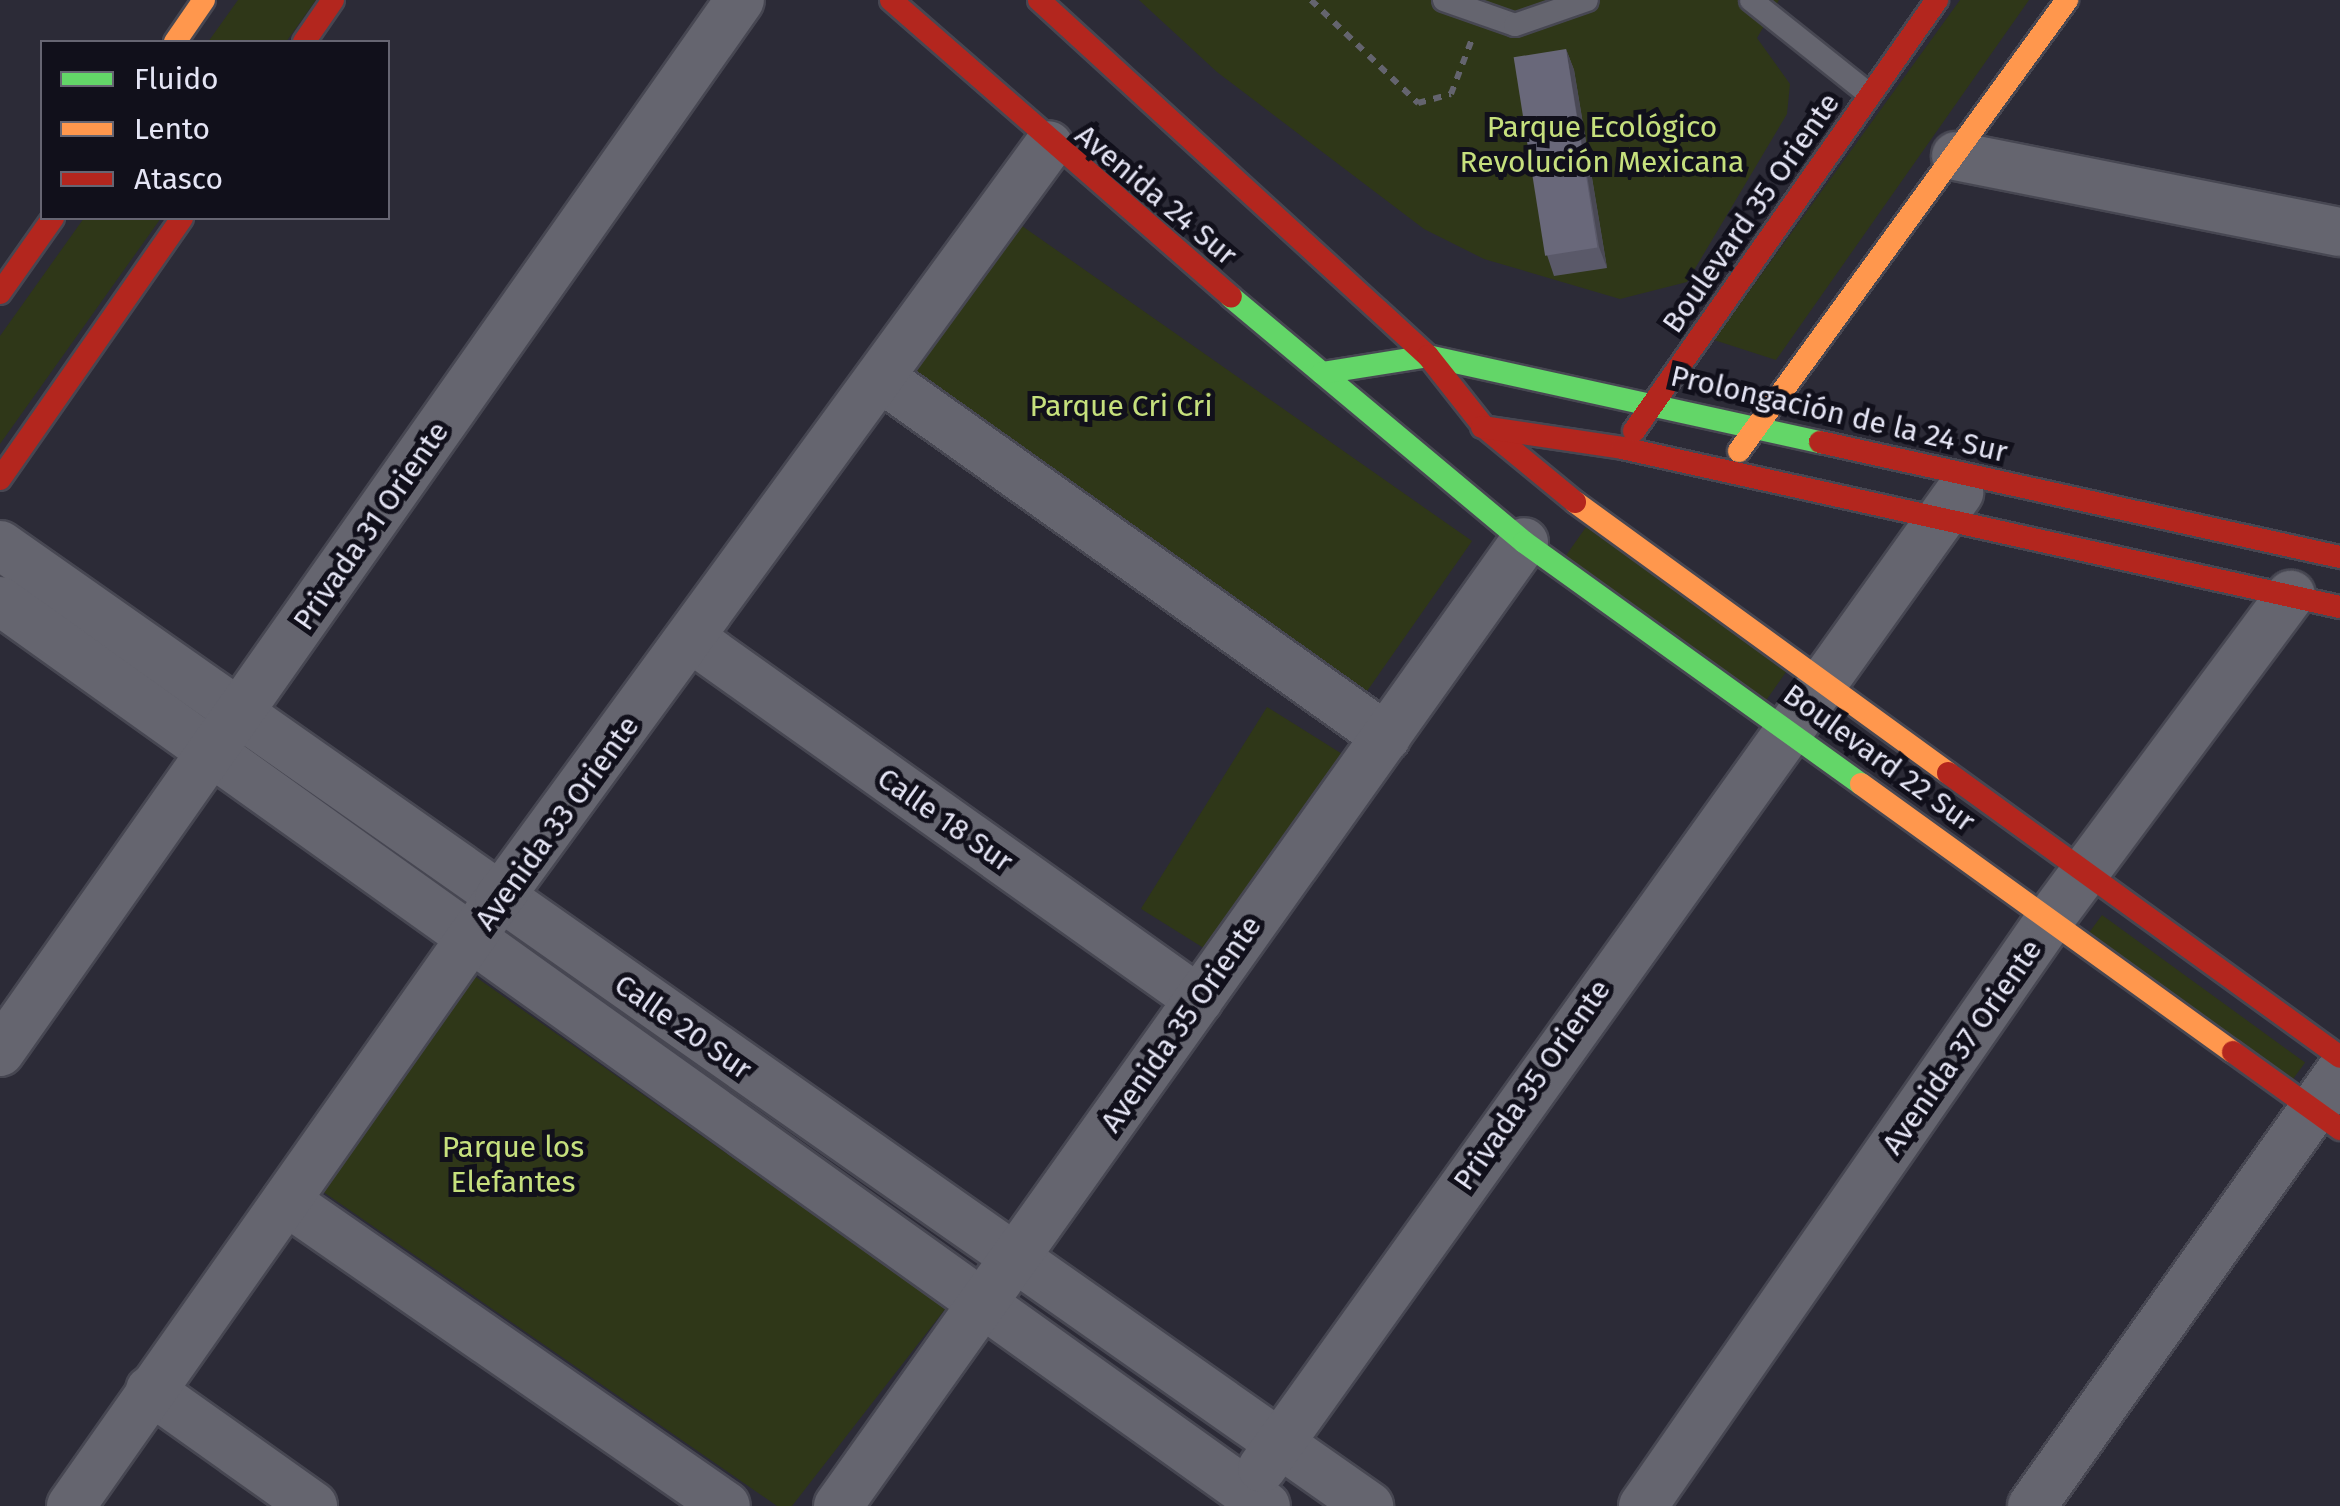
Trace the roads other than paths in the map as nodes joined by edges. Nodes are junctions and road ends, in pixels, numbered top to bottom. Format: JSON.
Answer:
{"nodes":[{"id":1,"x":204,"y":0,"type":"edge"},
{"id":2,"x":333,"y":0,"type":"edge"},
{"id":3,"x":740,"y":0,"type":"edge"},
{"id":4,"x":891,"y":0,"type":"edge"},
{"id":5,"x":1038,"y":0,"type":"edge"},
{"id":6,"x":1444,"y":0,"type":"edge"},
{"id":7,"x":1587,"y":0,"type":"edge"},
{"id":8,"x":1751,"y":0,"type":"edge"},
{"id":9,"x":1937,"y":0,"type":"edge"},
{"id":10,"x":2067,"y":0,"type":"edge"},
{"id":11,"x":176,"y":40,"type":"edge"},
{"id":12,"x":305,"y":40,"type":"edge"},
{"id":13,"x":1870,"y":95,"type":"junction"},
{"id":14,"x":1049,"y":145,"type":"junction"},
{"id":15,"x":1956,"y":156,"type":"junction"},
{"id":16,"x":52,"y":220,"type":"edge"},
{"id":17,"x":181,"y":220,"type":"edge"},
{"id":18,"x":2340,"y":232,"type":"edge"},
{"id":19,"x":0,"y":294,"type":"edge"},
{"id":20,"x":1428,"y":356,"type":"junction"},
{"id":21,"x":1322,"y":373,"type":"junction"},
{"id":22,"x":881,"y":378,"type":"junction"},
{"id":23,"x":1654,"y":403,"type":"junction"},
{"id":24,"x":1756,"y":426,"type":"junction"},
{"id":25,"x":1389,"y":428,"type":"junction"},
{"id":26,"x":1484,"y":428,"type":"junction"},
{"id":27,"x":1622,"y":448,"type":"junction"},
{"id":28,"x":1727,"y":470,"type":"junction"},
{"id":29,"x":1973,"y":474,"type":"junction"},
{"id":30,"x":0,"y":479,"type":"edge"},
{"id":31,"x":1572,"y":500,"type":"junction"},
{"id":32,"x":1941,"y":518,"type":"junction"},
{"id":33,"x":1524,"y":542,"type":"junction"},
{"id":34,"x":0,"y":545,"type":"edge"},
{"id":35,"x":2340,"y":557,"type":"edge"},
{"id":36,"x":2291,"y":596,"type":"junction"},
{"id":37,"x":0,"y":601,"type":"edge"},
{"id":38,"x":2340,"y":606,"type":"edge"},
{"id":39,"x":692,"y":640,"type":"junction"},
{"id":40,"x":1816,"y":683,"type":"junction"},
{"id":41,"x":239,"y":714,"type":"junction"},
{"id":42,"x":1784,"y":727,"type":"junction"},
{"id":43,"x":1386,"y":737,"type":"junction"},
{"id":44,"x":209,"y":754,"type":"junction"},
{"id":45,"x":2082,"y":874,"type":"junction"},
{"id":46,"x":498,"y":898,"type":"junction"},
{"id":47,"x":2050,"y":919,"type":"junction"},
{"id":48,"x":470,"y":942,"type":"junction"},
{"id":49,"x":1198,"y":1000,"type":"junction"},
{"id":50,"x":0,"y":1052,"type":"edge"},
{"id":51,"x":2340,"y":1057,"type":"edge"},
{"id":52,"x":2331,"y":1103,"type":"edge"},
{"id":53,"x":286,"y":1201,"type":"junction"},
{"id":54,"x":1014,"y":1258,"type":"junction"},
{"id":55,"x":982,"y":1304,"type":"junction"},
{"id":56,"x":150,"y":1390,"type":"junction"},
{"id":57,"x":1280,"y":1443,"type":"junction"},
{"id":58,"x":1249,"y":1501,"type":"edge"},
{"id":59,"x":72,"y":1506,"type":"edge"},
{"id":60,"x":313,"y":1506,"type":"edge"},
{"id":61,"x":726,"y":1506,"type":"edge"},
{"id":62,"x":838,"y":1506,"type":"edge"},
{"id":63,"x":1369,"y":1506,"type":"edge"},
{"id":64,"x":1643,"y":1506,"type":"edge"},
{"id":65,"x":2032,"y":1506,"type":"edge"}],
"edges":[{"from":1,"to":11,"type":"main road"},
{"from":2,"to":12,"type":"main road"},
{"from":3,"to":41,"type":"street","name":"Privada 31 Oriente"},
{"from":4,"to":14,"type":"main road","name":"Avenida 24 Sur"},
{"from":5,"to":20,"type":"main road","name":"Avenida 24 Sur"},
{"from":6,"to":7,"type":"lane"},
{"from":8,"to":13,"type":"lane"},
{"from":9,"to":13,"type":"main road","name":"Boulevard 35 Oriente"},
{"from":10,"to":15,"type":"main road"},
{"from":13,"to":23,"type":"main road","name":"Boulevard 35 Oriente"},
{"from":14,"to":21,"type":"main road","name":"Avenida 24 Sur"},
{"from":14,"to":22,"type":"street","name":"Avenida 33 Oriente"},
{"from":15,"to":18,"type":"street"},
{"from":15,"to":24,"type":"main road"},
{"from":16,"to":19,"type":"main road"},
{"from":17,"to":30,"type":"main road"},
{"from":20,"to":21,"type":"main road","name":"Prolongación de la 24 Sur"},
{"from":20,"to":23,"type":"main road","name":"Prolongación de la 24 Sur"},
{"from":20,"to":26,"type":"main road","name":"Boulevard 22 Sur"},
{"from":21,"to":25,"type":"main road","name":"Avenida 24 Sur"},
{"from":22,"to":39,"type":"street","name":"Avenida 33 Oriente"},
{"from":22,"to":43,"type":"street"},
{"from":23,"to":24,"type":"main road","name":"Prolongación de la 24 Sur"},
{"from":23,"to":27,"type":"main road","name":"Boulevard 35 Oriente"},
{"from":24,"to":28,"type":"main road"},
{"from":24,"to":29,"type":"main road","name":"Prolongación de la 24 Sur"},
{"from":25,"to":26,"type":"main road"},
{"from":25,"to":33,"type":"main road","name":"Boulevard 22 Sur"},
{"from":26,"to":27,"type":"main road"},
{"from":26,"to":31,"type":"main road","name":"Boulevard 22 Sur"},
{"from":27,"to":28,"type":"main road"},
{"from":27,"to":31,"type":"main road","name":"Boulevard 35 Oriente"},
{"from":28,"to":32,"type":"main road"},
{"from":29,"to":32,"type":"street","name":"Privada 35 Oriente"},
{"from":29,"to":35,"type":"main road","name":"Prolongación de la 24 Sur"},
{"from":31,"to":33,"type":"main road","name":"Boulevard 35 Oriente"},
{"from":31,"to":40,"type":"main road","name":"Boulevard 22 Sur"},
{"from":32,"to":36,"type":"main road"},
{"from":32,"to":40,"type":"street","name":"Privada 35 Oriente"},
{"from":33,"to":42,"type":"main road","name":"Boulevard 22 Sur"},
{"from":33,"to":43,"type":"street","name":"Avenida 35 Oriente"},
{"from":34,"to":41,"type":"street","name":"Calle 20 Sur"},
{"from":36,"to":38,"type":"main road"},
{"from":36,"to":45,"type":"street","name":"Avenida 37 Oriente"},
{"from":37,"to":44,"type":"street","name":"Calle 20 Sur"},
{"from":39,"to":46,"type":"street","name":"Avenida 33 Oriente"},
{"from":39,"to":49,"type":"street","name":"Calle 18 Sur"},
{"from":40,"to":42,"type":"street","name":"Privada 35 Oriente"},
{"from":40,"to":45,"type":"main road","name":"Boulevard 22 Sur"},
{"from":41,"to":44,"type":"street","name":"Privada 31 Oriente"},
{"from":41,"to":46,"type":"street","name":"Calle 20 Sur"},
{"from":42,"to":47,"type":"main road","name":"Boulevard 22 Sur"},
{"from":42,"to":57,"type":"street","name":"Privada 35 Oriente"},
{"from":43,"to":49,"type":"street","name":"Avenida 35 Oriente"},
{"from":44,"to":48,"type":"street","name":"Calle 20 Sur"},
{"from":44,"to":50,"type":"street","name":"Privada 31 Oriente"},
{"from":45,"to":47,"type":"street","name":"Avenida 37 Oriente"},
{"from":45,"to":51,"type":"main road","name":"Boulevard 22 Sur"},
{"from":46,"to":48,"type":"street","name":"Avenida 33 Oriente"},
{"from":46,"to":54,"type":"street","name":"Calle 20 Sur"},
{"from":47,"to":52,"type":"main road","name":"Boulevard 22 Sur"},
{"from":47,"to":64,"type":"street","name":"Avenida 37 Oriente"},
{"from":48,"to":53,"type":"street","name":"Avenida 33 Oriente"},
{"from":48,"to":55,"type":"street","name":"Calle 20 Sur"},
{"from":49,"to":54,"type":"street","name":"Avenida 35 Oriente"},
{"from":52,"to":65,"type":"street"},
{"from":53,"to":56,"type":"street","name":"Avenida 33 Oriente"},
{"from":53,"to":61,"type":"street"},
{"from":54,"to":55,"type":"street","name":"Avenida 35 Oriente"},
{"from":54,"to":57,"type":"street","name":"Calle 20 Sur"},
{"from":55,"to":58,"type":"street","name":"Calle 20 Sur"},
{"from":55,"to":62,"type":"street","name":"Avenida 35 Oriente"},
{"from":56,"to":59,"type":"street","name":"Avenida 33 Oriente"},
{"from":56,"to":60,"type":"street"},
{"from":57,"to":58,"type":"street","name":"Privada 35 Oriente"},
{"from":57,"to":63,"type":"street","name":"Calle 20 Sur"}]}
